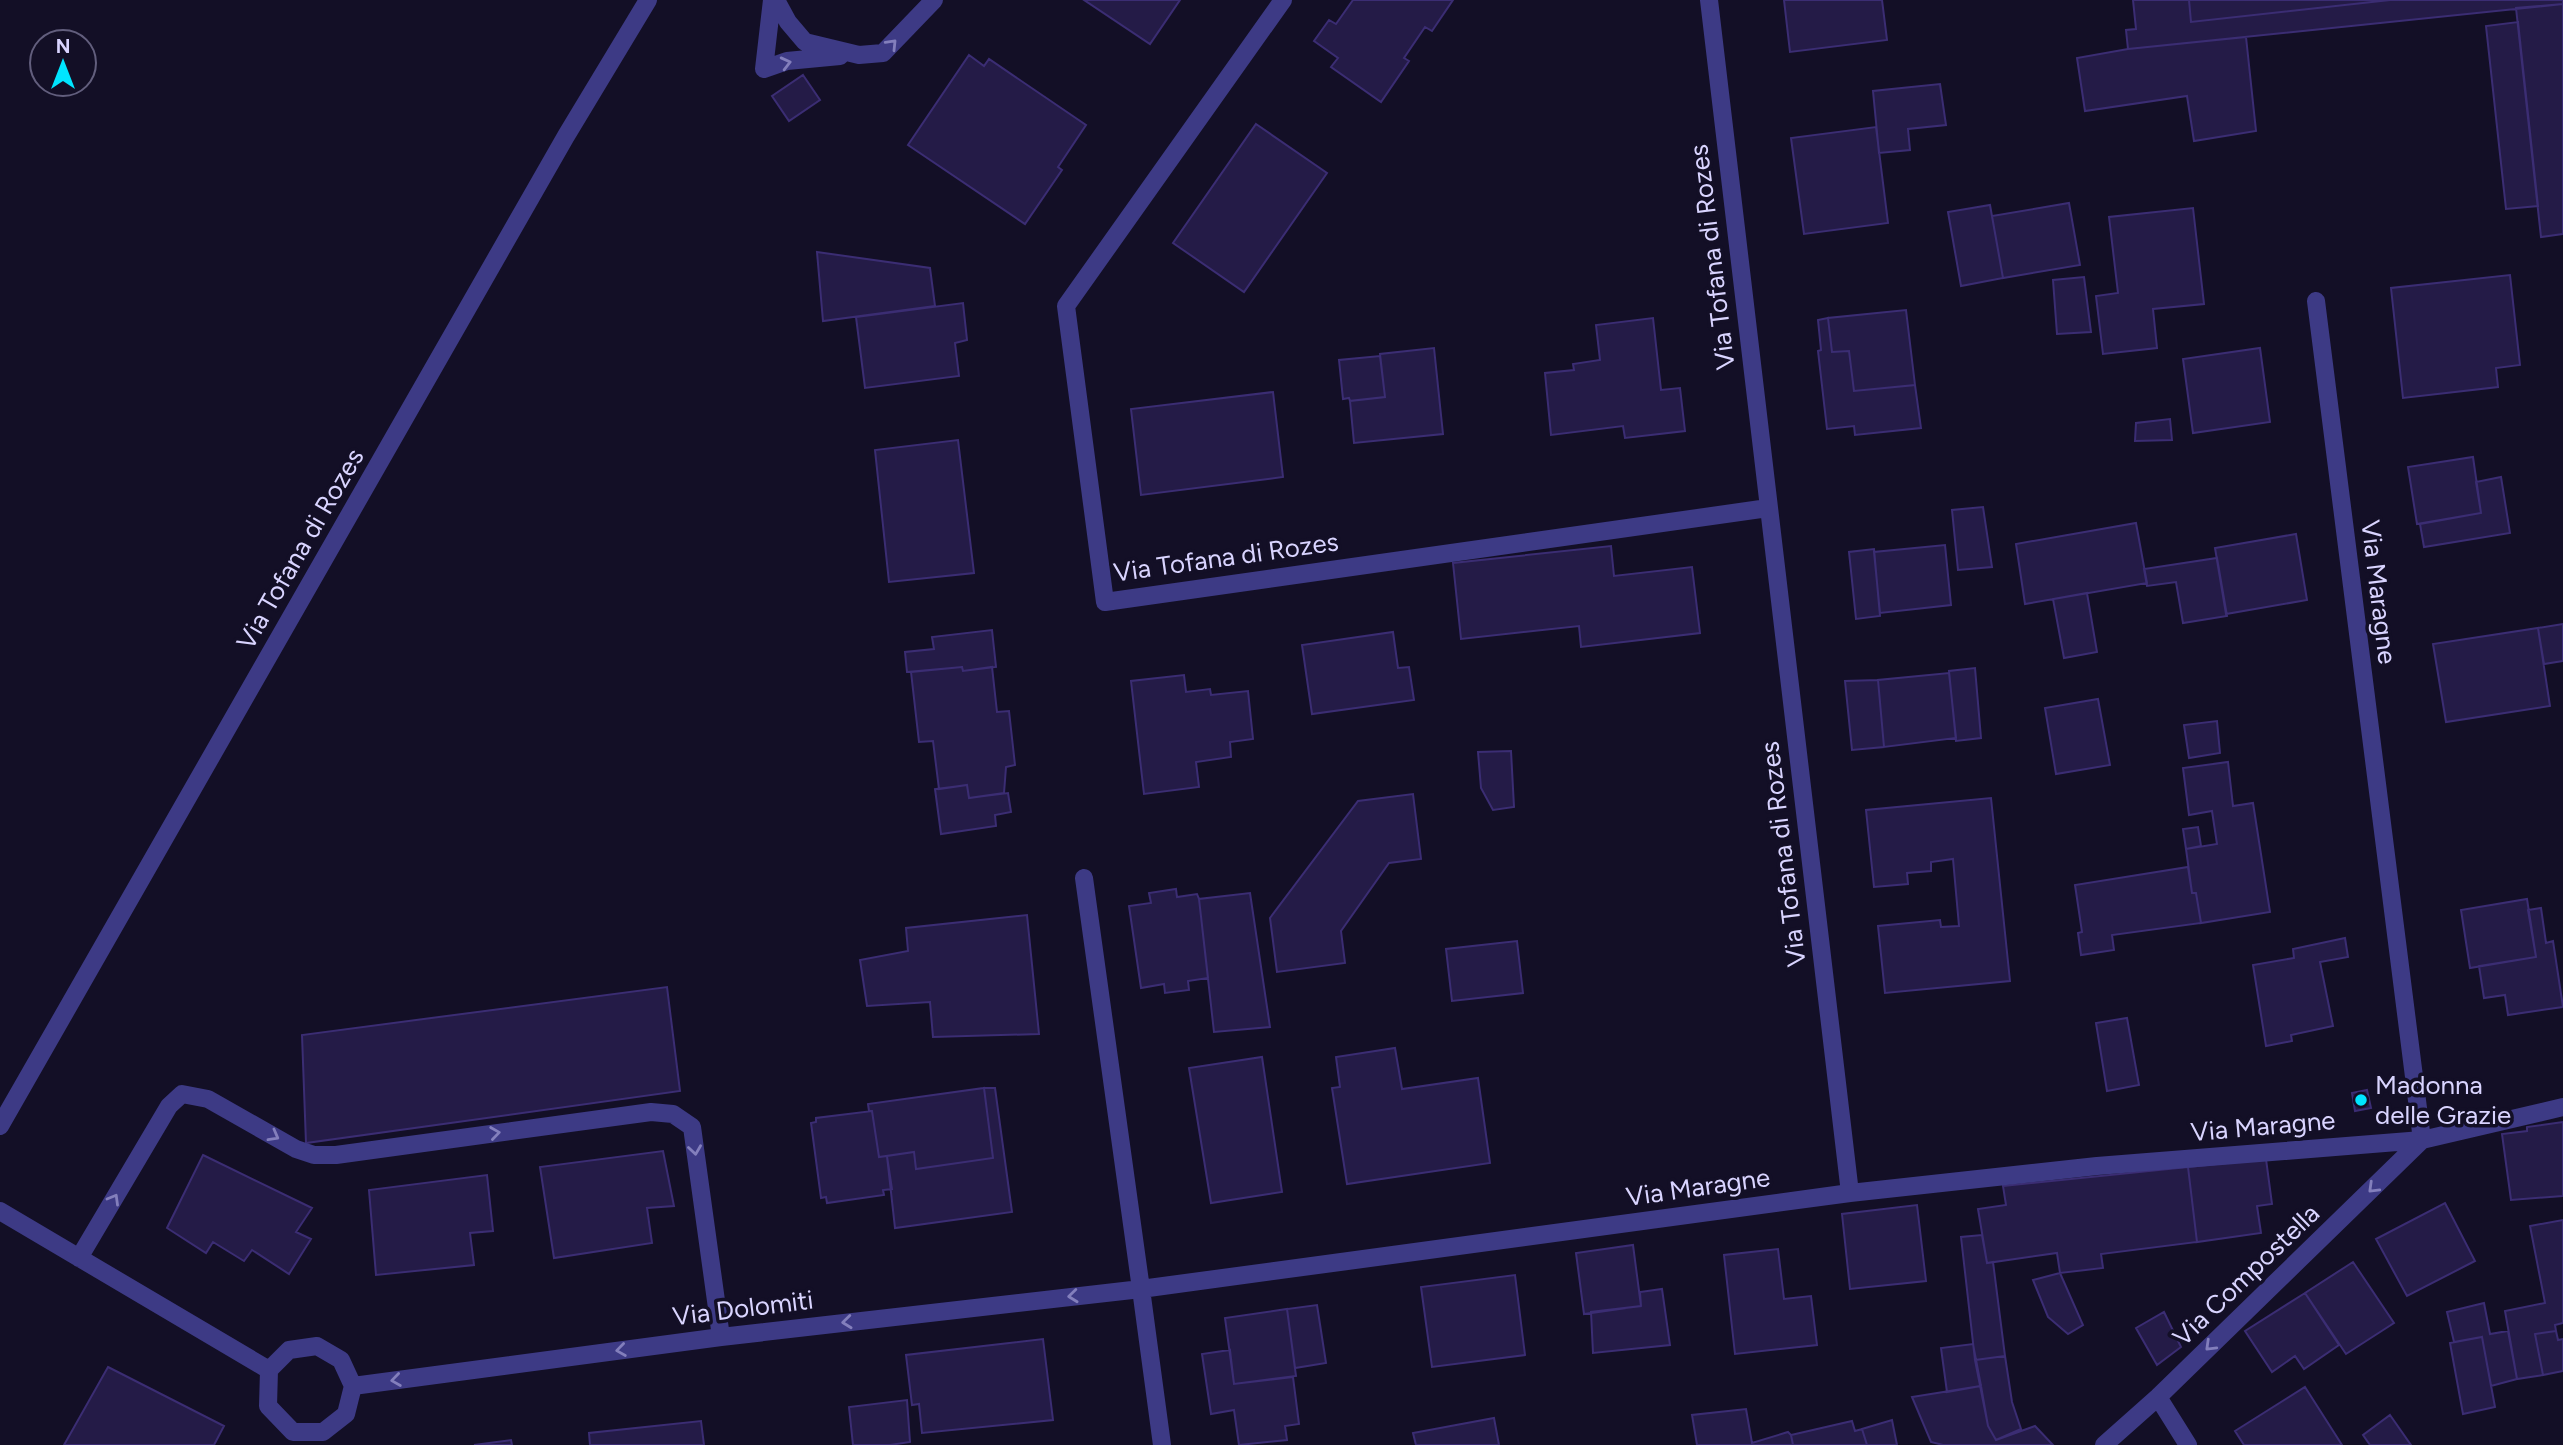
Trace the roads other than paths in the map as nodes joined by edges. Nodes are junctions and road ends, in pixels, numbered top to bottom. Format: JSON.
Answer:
{"nodes":[{"id":1,"x":648,"y":0,"type":"edge"},
{"id":2,"x":774,"y":0,"type":"edge"},
{"id":3,"x":934,"y":0,"type":"edge"},
{"id":4,"x":1283,"y":0,"type":"edge"},
{"id":5,"x":1709,"y":0,"type":"edge"},
{"id":6,"x":859,"y":55,"type":"junction"},
{"id":7,"x":2316,"y":301,"type":"dead end"},
{"id":8,"x":1768,"y":508,"type":"junction"},
{"id":9,"x":1084,"y":878,"type":"dead end"},
{"id":10,"x":2563,"y":1107,"type":"edge"},
{"id":11,"x":0,"y":1126,"type":"edge"},
{"id":12,"x":2422,"y":1140,"type":"junction"},
{"id":13,"x":1850,"y":1193,"type":"junction"},
{"id":14,"x":0,"y":1211,"type":"edge"},
{"id":15,"x":79,"y":1258,"type":"junction"},
{"id":16,"x":1141,"y":1289,"type":"junction"},
{"id":17,"x":720,"y":1337,"type":"junction"},
{"id":18,"x":269,"y":1370,"type":"junction"},
{"id":19,"x":353,"y":1386,"type":"junction"},
{"id":20,"x":2158,"y":1397,"type":"junction"},
{"id":21,"x":291,"y":1438,"type":"edge"},
{"id":22,"x":1162,"y":1445,"type":"edge"},
{"id":23,"x":2104,"y":1445,"type":"edge"},
{"id":24,"x":2188,"y":1445,"type":"edge"}],
"edges":[{"from":1,"to":11,"type":"street","name":"Via Tofana di Rozes"},
{"from":2,"to":6,"type":"street"},
{"from":2,"to":6,"type":"street","one_way":true},
{"from":6,"to":3,"type":"street","one_way":true},
{"from":4,"to":8,"type":"street","name":"Via Tofana di Rozes"},
{"from":5,"to":8,"type":"street","name":"Via Tofana di Rozes"},
{"from":7,"to":12,"type":"street","name":"Via Maragne"},
{"from":8,"to":13,"type":"street","name":"Via Tofana di Rozes"},
{"from":9,"to":16,"type":"street"},
{"from":10,"to":12,"type":"street","name":"Via Maragne"},
{"from":12,"to":13,"type":"street","name":"Via Maragne"},
{"from":12,"to":20,"type":"street","name":"Via Compostella","one_way":true},
{"from":13,"to":16,"type":"street","name":"Via Maragne"},
{"from":14,"to":15,"type":"street"},
{"from":15,"to":17,"type":"street","one_way":true},
{"from":15,"to":18,"type":"street"},
{"from":16,"to":17,"type":"street","name":"Via Dolomiti","one_way":true},
{"from":16,"to":22,"type":"street"},
{"from":17,"to":19,"type":"street","name":"Via Dolomiti","one_way":true},
{"from":18,"to":19,"type":"street"},
{"from":18,"to":21,"type":"street"},
{"from":19,"to":21,"type":"street"},
{"from":20,"to":23,"type":"street","name":"Via Compostella"},
{"from":20,"to":24,"type":"street"}]}
